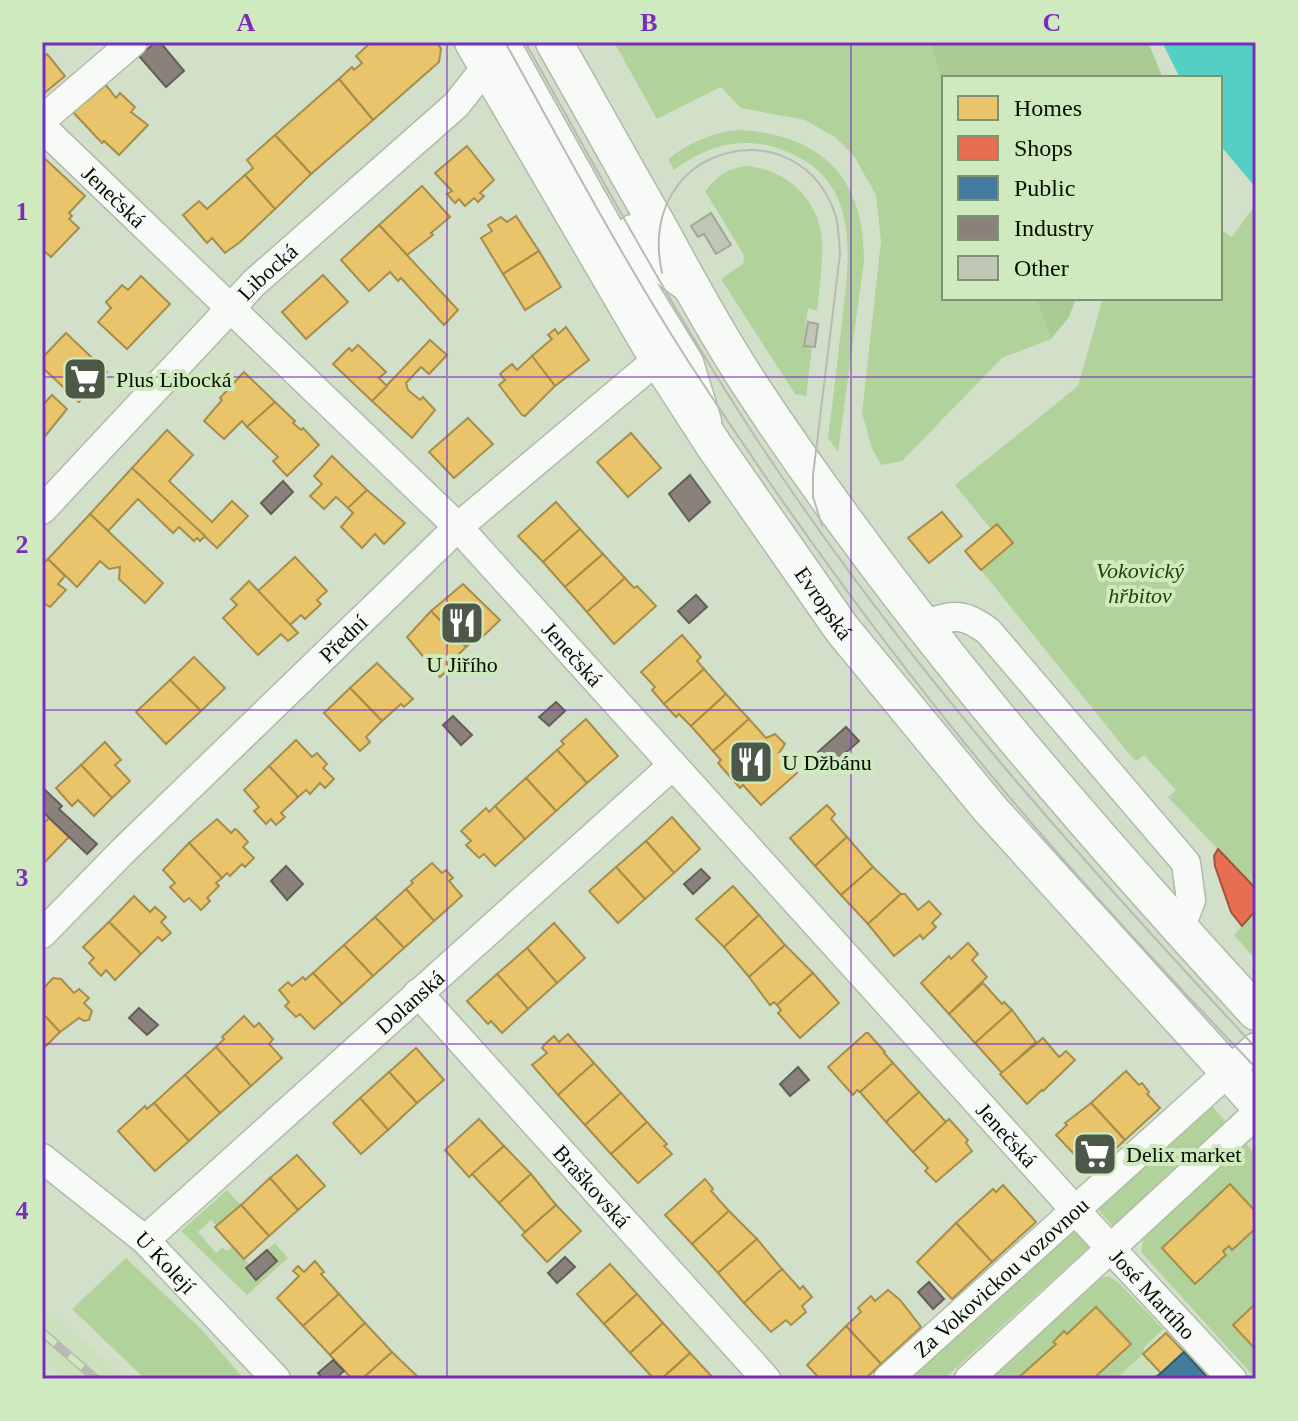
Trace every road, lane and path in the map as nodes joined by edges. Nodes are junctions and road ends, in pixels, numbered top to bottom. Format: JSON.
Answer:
{"nodes":[{"id":1,"x":133,"y":42,"type":"edge"},
{"id":2,"x":525,"y":42,"type":"edge"},
{"id":3,"x":554,"y":42,"type":"edge"},
{"id":4,"x":491,"y":48,"type":"edge"},
{"id":5,"x":42,"y":120,"type":"edge"},
{"id":6,"x":42,"y":127,"type":"edge"},
{"id":7,"x":694,"y":293,"type":"junction"},
{"id":8,"x":232,"y":307,"type":"junction"},
{"id":9,"x":658,"y":359,"type":"junction"},
{"id":10,"x":715,"y":447,"type":"junction"},
{"id":11,"x":42,"y":510,"type":"edge"},
{"id":12,"x":458,"y":527,"type":"junction"},
{"id":13,"x":923,"y":624,"type":"junction"},
{"id":14,"x":673,"y":765,"type":"junction"},
{"id":15,"x":1180,"y":929,"type":"junction"},
{"id":16,"x":42,"y":934,"type":"edge"},
{"id":17,"x":418,"y":993,"type":"junction"},
{"id":18,"x":1256,"y":1012,"type":"edge"},
{"id":19,"x":1256,"y":1047,"type":"edge"},
{"id":20,"x":1229,"y":1071,"type":"junction"},
{"id":21,"x":1256,"y":1102,"type":"edge"},
{"id":22,"x":1256,"y":1114,"type":"edge"},
{"id":23,"x":42,"y":1158,"type":"edge"},
{"id":24,"x":1075,"y":1210,"type":"junction"},
{"id":25,"x":145,"y":1240,"type":"junction"},
{"id":26,"x":1110,"y":1248,"type":"junction"},
{"id":27,"x":276,"y":1379,"type":"edge"},
{"id":28,"x":766,"y":1379,"type":"edge"},
{"id":29,"x":888,"y":1379,"type":"edge"},
{"id":30,"x":969,"y":1379,"type":"edge"},
{"id":31,"x":1232,"y":1379,"type":"edge"}],
"edges":[{"from":1,"to":5,"type":"street"},
{"from":2,"to":7,"type":"street"},
{"from":3,"to":7,"type":"main road"},
{"from":4,"to":8,"type":"street","name":"Libocká"},
{"from":4,"to":9,"type":"main road","name":"Evropská"},
{"from":4,"to":10,"type":"street"},
{"from":6,"to":8,"type":"street","name":"Jenečská"},
{"from":7,"to":13,"type":"main road"},
{"from":8,"to":11,"type":"street","name":"Libocká"},
{"from":8,"to":12,"type":"street","name":"Jenečská"},
{"from":9,"to":10,"type":"main road","name":"Evropská"},
{"from":9,"to":12,"type":"street","name":"Přední"},
{"from":10,"to":20,"type":"main road","name":"Evropská"},
{"from":12,"to":14,"type":"street","name":"Jenečská"},
{"from":12,"to":16,"type":"street","name":"Přední"},
{"from":13,"to":15,"type":"main road"},
{"from":13,"to":15,"type":"street"},
{"from":14,"to":17,"type":"street","name":"Dolanská"},
{"from":14,"to":24,"type":"street","name":"Jenečská"},
{"from":15,"to":18,"type":"main road"},
{"from":17,"to":25,"type":"street","name":"Dolanská"},
{"from":17,"to":28,"type":"street","name":"Braškovská"},
{"from":19,"to":20,"type":"street","name":"Za Vokovickou vozovnou"},
{"from":20,"to":21,"type":"main road","name":"Evropská"},
{"from":20,"to":24,"type":"street","name":"Za Vokovickou vozovnou"},
{"from":22,"to":26,"type":"street"},
{"from":23,"to":25,"type":"street","name":"U Kolejí"},
{"from":24,"to":26,"type":"street","name":"José Martího"},
{"from":24,"to":29,"type":"street","name":"Za Vokovickou vozovnou"},
{"from":25,"to":27,"type":"street","name":"U Kolejí"},
{"from":26,"to":30,"type":"street"},
{"from":26,"to":31,"type":"street","name":"José Martího"}]}
